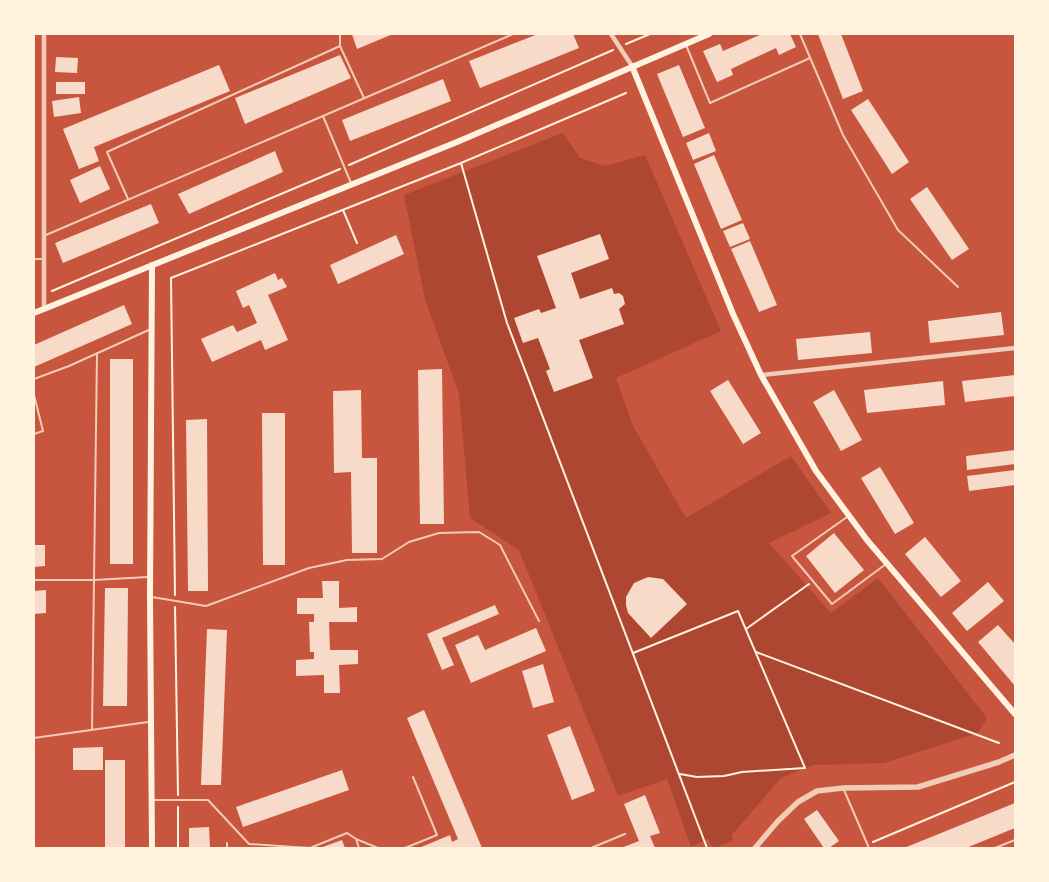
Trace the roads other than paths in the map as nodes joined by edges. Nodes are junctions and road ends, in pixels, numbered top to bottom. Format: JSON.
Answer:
{"nodes":[{"id":1,"x":44,"y":34,"type":"edge"},
{"id":2,"x":340,"y":34,"type":"edge"},
{"id":3,"x":513,"y":34,"type":"edge"},
{"id":4,"x":611,"y":34,"type":"edge"},
{"id":5,"x":709,"y":34,"type":"edge"},
{"id":6,"x":800,"y":34,"type":"edge"},
{"id":7,"x":685,"y":44,"type":"junction"},
{"id":8,"x":340,"y":46,"type":"junction"},
{"id":9,"x":810,"y":58,"type":"junction"},
{"id":10,"x":632,"y":66,"type":"junction"},
{"id":11,"x":364,"y":98,"type":"junction"},
{"id":12,"x":323,"y":116,"type":"junction"},
{"id":13,"x":352,"y":184,"type":"junction"},
{"id":14,"x":128,"y":200,"type":"junction"},
{"id":15,"x":44,"y":236,"type":"junction"},
{"id":16,"x":34,"y":259,"type":"edge"},
{"id":17,"x":44,"y":259,"type":"junction"},
{"id":18,"x":152,"y":265,"type":"junction"},
{"id":19,"x":958,"y":287,"type":"dead end"},
{"id":20,"x":44,"y":310,"type":"junction"},
{"id":21,"x":34,"y":314,"type":"edge"},
{"id":22,"x":151,"y":329,"type":"junction"},
{"id":23,"x":1015,"y":348,"type":"edge"},
{"id":24,"x":97,"y":354,"type":"junction"},
{"id":25,"x":761,"y":375,"type":"junction"},
{"id":26,"x":34,"y":379,"type":"edge"},
{"id":27,"x":34,"y":395,"type":"edge"},
{"id":28,"x":34,"y":434,"type":"edge"},
{"id":29,"x":849,"y":515,"type":"junction"},
{"id":30,"x":886,"y":563,"type":"junction"},
{"id":31,"x":150,"y":577,"type":"junction"},
{"id":32,"x":34,"y":580,"type":"edge"},
{"id":33,"x":94,"y":580,"type":"junction"},
{"id":34,"x":150,"y":597,"type":"junction"},
{"id":35,"x":539,"y":621,"type":"dead end"},
{"id":36,"x":1015,"y":714,"type":"edge"},
{"id":37,"x":150,"y":722,"type":"junction"},
{"id":38,"x":92,"y":730,"type":"junction"},
{"id":39,"x":34,"y":738,"type":"edge"},
{"id":40,"x":1015,"y":755,"type":"edge"},
{"id":41,"x":413,"y":777,"type":"dead end"},
{"id":42,"x":843,"y":788,"type":"junction"},
{"id":43,"x":151,"y":800,"type":"junction"},
{"id":44,"x":625,"y":834,"type":"dead end"},
{"id":45,"x":356,"y":839,"type":"junction"},
{"id":46,"x":1015,"y":840,"type":"edge"},
{"id":47,"x":227,"y":843,"type":"dead end"},
{"id":48,"x":152,"y":848,"type":"edge"},
{"id":49,"x":227,"y":848,"type":"edge"},
{"id":50,"x":310,"y":848,"type":"edge"},
{"id":51,"x":359,"y":848,"type":"edge"},
{"id":52,"x":378,"y":848,"type":"edge"},
{"id":53,"x":405,"y":848,"type":"edge"},
{"id":54,"x":591,"y":848,"type":"edge"},
{"id":55,"x":756,"y":848,"type":"edge"},
{"id":56,"x":869,"y":848,"type":"edge"},
{"id":57,"x":995,"y":848,"type":"edge"}],
"edges":[{"from":1,"to":15,"type":"street"},
{"from":2,"to":8,"type":"lane"},
{"from":3,"to":11,"type":"lane"},
{"from":4,"to":10,"type":"street"},
{"from":5,"to":7,"type":"main road"},
{"from":6,"to":9,"type":"lane"},
{"from":7,"to":9,"type":"lane"},
{"from":7,"to":10,"type":"main road"},
{"from":8,"to":11,"type":"lane"},
{"from":8,"to":14,"type":"lane"},
{"from":9,"to":19,"type":"lane"},
{"from":10,"to":13,"type":"main road"},
{"from":10,"to":25,"type":"main road"},
{"from":11,"to":12,"type":"lane"},
{"from":12,"to":13,"type":"lane"},
{"from":12,"to":14,"type":"lane"},
{"from":13,"to":18,"type":"main road"},
{"from":14,"to":15,"type":"lane"},
{"from":15,"to":17,"type":"street"},
{"from":16,"to":17,"type":"lane"},
{"from":17,"to":20,"type":"street"},
{"from":18,"to":20,"type":"main road"},
{"from":18,"to":22,"type":"main road"},
{"from":20,"to":21,"type":"main road"},
{"from":22,"to":24,"type":"lane"},
{"from":22,"to":31,"type":"main road"},
{"from":23,"to":25,"type":"street"},
{"from":24,"to":26,"type":"lane"},
{"from":24,"to":33,"type":"lane"},
{"from":25,"to":29,"type":"main road"},
{"from":27,"to":28,"type":"lane"},
{"from":29,"to":30,"type":"main road"},
{"from":29,"to":30,"type":"lane"},
{"from":30,"to":36,"type":"main road"},
{"from":31,"to":33,"type":"lane"},
{"from":31,"to":34,"type":"main road"},
{"from":32,"to":33,"type":"lane"},
{"from":33,"to":38,"type":"lane"},
{"from":34,"to":35,"type":"lane"},
{"from":34,"to":37,"type":"main road"},
{"from":37,"to":38,"type":"lane"},
{"from":37,"to":43,"type":"main road"},
{"from":38,"to":39,"type":"lane"},
{"from":40,"to":42,"type":"street"},
{"from":41,"to":53,"type":"lane"},
{"from":42,"to":55,"type":"street"},
{"from":42,"to":56,"type":"lane"},
{"from":43,"to":48,"type":"main road"},
{"from":43,"to":50,"type":"lane"},
{"from":44,"to":54,"type":"lane"},
{"from":45,"to":50,"type":"lane"},
{"from":45,"to":51,"type":"lane"},
{"from":45,"to":52,"type":"lane"},
{"from":46,"to":57,"type":"lane"},
{"from":47,"to":49,"type":"lane"}]}
